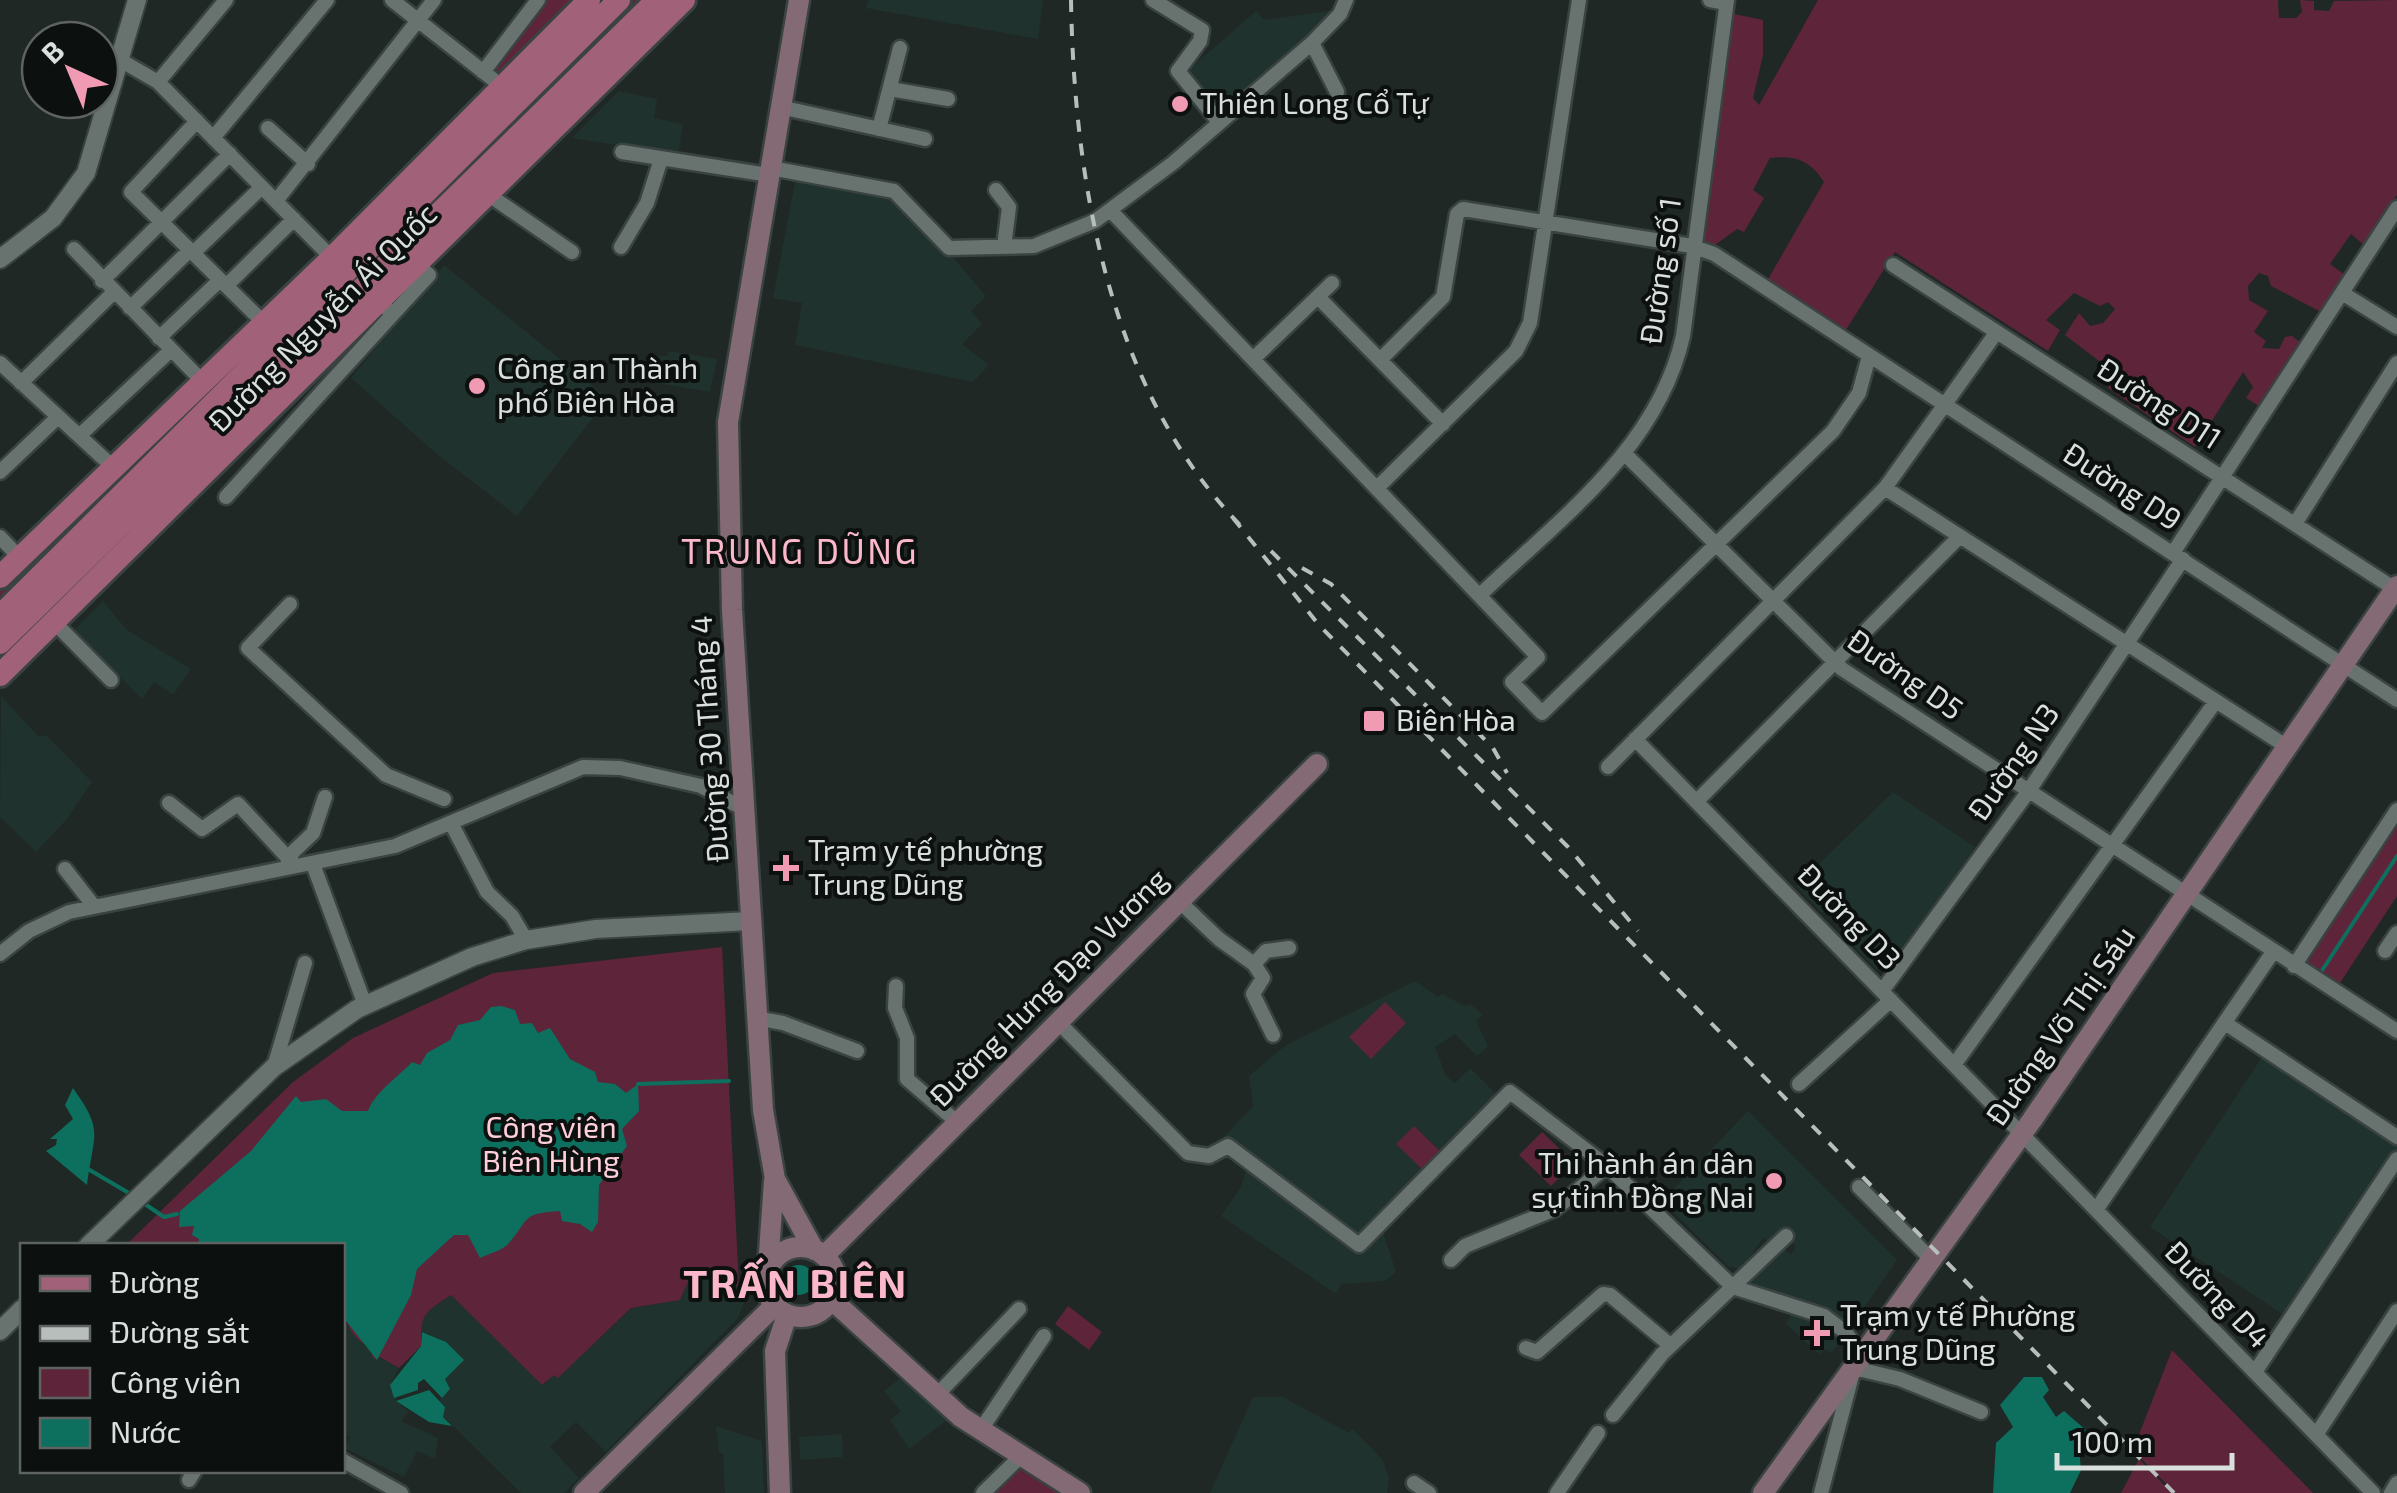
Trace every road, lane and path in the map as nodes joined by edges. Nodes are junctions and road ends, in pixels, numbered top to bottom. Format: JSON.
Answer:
{"nodes":[{"id":1,"x":137,"y":0,"type":"edge"},
{"id":2,"x":226,"y":0,"type":"edge"},
{"id":3,"x":326,"y":0,"type":"edge"},
{"id":4,"x":392,"y":0,"type":"edge"},
{"id":5,"x":434,"y":0,"type":"edge"},
{"id":6,"x":538,"y":0,"type":"edge"},
{"id":7,"x":589,"y":0,"type":"edge"},
{"id":8,"x":619,"y":0,"type":"edge"},
{"id":9,"x":656,"y":0,"type":"edge"},
{"id":10,"x":684,"y":0,"type":"edge"},
{"id":11,"x":799,"y":0,"type":"edge"},
{"id":12,"x":1153,"y":0,"type":"edge"},
{"id":13,"x":1346,"y":0,"type":"edge"},
{"id":14,"x":1579,"y":0,"type":"edge"},
{"id":15,"x":1710,"y":0,"type":"edge"},
{"id":16,"x":1726,"y":2,"type":"edge"},
{"id":17,"x":417,"y":20,"type":"junction"},
{"id":18,"x":1312,"y":42,"type":"junction"},
{"id":19,"x":900,"y":48,"type":"dead end"},
{"id":20,"x":120,"y":60,"type":"joint"},
{"id":21,"x":483,"y":72,"type":"junction"},
{"id":22,"x":158,"y":82,"type":"junction"},
{"id":23,"x":504,"y":88,"type":"junction"},
{"id":24,"x":890,"y":88,"type":"junction"},
{"id":25,"x":1338,"y":92,"type":"dead end"},
{"id":26,"x":948,"y":99,"type":"dead end"},
{"id":27,"x":780,"y":107,"type":"junction"},
{"id":28,"x":100,"y":120,"type":"edge"},
{"id":29,"x":197,"y":121,"type":"junction"},
{"id":30,"x":1219,"y":122,"type":"junction"},
{"id":31,"x":268,"y":128,"type":"dead end"},
{"id":32,"x":879,"y":129,"type":"junction"},
{"id":33,"x":213,"y":138,"type":"junction"},
{"id":34,"x":925,"y":140,"type":"dead end"},
{"id":35,"x":622,"y":152,"type":"dead end"},
{"id":36,"x":230,"y":154,"type":"junction"},
{"id":37,"x":661,"y":158,"type":"junction"},
{"id":38,"x":308,"y":164,"type":"junction"},
{"id":39,"x":770,"y":172,"type":"junction"},
{"id":40,"x":262,"y":187,"type":"junction"},
{"id":41,"x":996,"y":190,"type":"dead end"},
{"id":42,"x":490,"y":196,"type":"junction"},
{"id":43,"x":276,"y":201,"type":"junction"},
{"id":44,"x":2397,"y":208,"type":"edge"},
{"id":45,"x":1110,"y":210,"type":"junction"},
{"id":46,"x":294,"y":219,"type":"junction"},
{"id":47,"x":162,"y":222,"type":"junction"},
{"id":48,"x":1546,"y":223,"type":"junction"},
{"id":49,"x":1692,"y":246,"type":"junction"},
{"id":50,"x":74,"y":248,"type":"dead end"},
{"id":51,"x":622,"y":248,"type":"dead end"},
{"id":52,"x":1004,"y":248,"type":"junction"},
{"id":53,"x":192,"y":252,"type":"junction"},
{"id":54,"x":572,"y":252,"type":"dead end"},
{"id":55,"x":0,"y":259,"type":"edge"},
{"id":56,"x":1893,"y":265,"type":"dead end"},
{"id":57,"x":223,"y":283,"type":"junction"},
{"id":58,"x":1332,"y":283,"type":"dead end"},
{"id":59,"x":108,"y":286,"type":"junction"},
{"id":60,"x":363,"y":287,"type":"junction"},
{"id":61,"x":2342,"y":292,"type":"junction"},
{"id":62,"x":1318,"y":297,"type":"junction"},
{"id":63,"x":130,"y":308,"type":"junction"},
{"id":64,"x":264,"y":322,"type":"junction"},
{"id":65,"x":2397,"y":327,"type":"edge"},
{"id":66,"x":1996,"y":333,"type":"junction"},
{"id":67,"x":159,"y":338,"type":"junction"},
{"id":68,"x":171,"y":350,"type":"junction"},
{"id":69,"x":1870,"y":356,"type":"junction"},
{"id":70,"x":1254,"y":358,"type":"junction"},
{"id":71,"x":1380,"y":360,"type":"junction"},
{"id":72,"x":2397,"y":364,"type":"edge"},
{"id":73,"x":2,"y":368,"type":"edge"},
{"id":74,"x":203,"y":382,"type":"junction"},
{"id":75,"x":21,"y":383,"type":"junction"},
{"id":76,"x":1945,"y":406,"type":"junction"},
{"id":77,"x":58,"y":417,"type":"junction"},
{"id":78,"x":1443,"y":424,"type":"junction"},
{"id":79,"x":79,"y":436,"type":"junction"},
{"id":80,"x":1625,"y":454,"type":"junction"},
{"id":81,"x":114,"y":468,"type":"junction"},
{"id":82,"x":0,"y":472,"type":"edge"},
{"id":83,"x":2222,"y":478,"type":"junction"},
{"id":84,"x":1378,"y":487,"type":"junction"},
{"id":85,"x":1886,"y":488,"type":"junction"},
{"id":86,"x":226,"y":497,"type":"dead end"},
{"id":87,"x":2295,"y":524,"type":"junction"},
{"id":88,"x":1960,"y":536,"type":"junction"},
{"id":89,"x":0,"y":537,"type":"edge"},
{"id":90,"x":1714,"y":544,"type":"junction"},
{"id":91,"x":2178,"y":556,"type":"junction"},
{"id":92,"x":20,"y":558,"type":"junction"},
{"id":93,"x":0,"y":577,"type":"edge"},
{"id":94,"x":2396,"y":587,"type":"edge"},
{"id":95,"x":1482,"y":594,"type":"junction"},
{"id":96,"x":1773,"y":603,"type":"junction"},
{"id":97,"x":290,"y":604,"type":"dead end"},
{"id":98,"x":0,"y":616,"type":"edge"},
{"id":99,"x":54,"y":622,"type":"junction"},
{"id":100,"x":0,"y":643,"type":"edge"},
{"id":101,"x":2128,"y":644,"type":"junction"},
{"id":102,"x":1835,"y":662,"type":"junction"},
{"id":103,"x":2345,"y":664,"type":"junction"},
{"id":104,"x":0,"y":675,"type":"edge"},
{"id":105,"x":112,"y":680,"type":"dead end"},
{"id":106,"x":2397,"y":700,"type":"edge"},
{"id":107,"x":2216,"y":701,"type":"junction"},
{"id":108,"x":1636,"y":739,"type":"junction"},
{"id":109,"x":2290,"y":748,"type":"junction"},
{"id":110,"x":1317,"y":764,"type":"dead end"},
{"id":111,"x":1608,"y":767,"type":"dead end"},
{"id":112,"x":2028,"y":792,"type":"junction"},
{"id":113,"x":325,"y":798,"type":"dead end"},
{"id":114,"x":444,"y":799,"type":"dead end"},
{"id":115,"x":1697,"y":801,"type":"junction"},
{"id":116,"x":169,"y":803,"type":"dead end"},
{"id":117,"x":746,"y":810,"type":"junction"},
{"id":118,"x":2394,"y":820,"type":"edge"},
{"id":119,"x":451,"y":823,"type":"junction"},
{"id":120,"x":2111,"y":847,"type":"junction"},
{"id":121,"x":287,"y":864,"type":"junction"},
{"id":122,"x":313,"y":864,"type":"junction"},
{"id":123,"x":65,"y":869,"type":"dead end"},
{"id":124,"x":2188,"y":898,"type":"junction"},
{"id":125,"x":1179,"y":901,"type":"junction"},
{"id":126,"x":93,"y":905,"type":"junction"},
{"id":127,"x":750,"y":921,"type":"junction"},
{"id":128,"x":2397,"y":933,"type":"edge"},
{"id":129,"x":526,"y":940,"type":"junction"},
{"id":130,"x":1289,"y":948,"type":"dead end"},
{"id":131,"x":2385,"y":951,"type":"dead end"},
{"id":132,"x":2273,"y":952,"type":"junction"},
{"id":133,"x":0,"y":954,"type":"edge"},
{"id":134,"x":305,"y":963,"type":"dead end"},
{"id":135,"x":1254,"y":964,"type":"junction"},
{"id":136,"x":2294,"y":966,"type":"junction"},
{"id":137,"x":896,"y":986,"type":"dead end"},
{"id":138,"x":1886,"y":996,"type":"junction"},
{"id":139,"x":365,"y":1004,"type":"junction"},
{"id":140,"x":756,"y":1018,"type":"junction"},
{"id":141,"x":1058,"y":1022,"type":"junction"},
{"id":142,"x":2224,"y":1023,"type":"junction"},
{"id":143,"x":2397,"y":1032,"type":"edge"},
{"id":144,"x":1273,"y":1035,"type":"dead end"},
{"id":145,"x":857,"y":1051,"type":"dead end"},
{"id":146,"x":1954,"y":1064,"type":"junction"},
{"id":147,"x":274,"y":1066,"type":"junction"},
{"id":148,"x":1799,"y":1084,"type":"dead end"},
{"id":149,"x":957,"y":1122,"type":"junction"},
{"id":150,"x":2022,"y":1135,"type":"junction"},
{"id":151,"x":2397,"y":1137,"type":"edge"},
{"id":152,"x":2397,"y":1159,"type":"edge"},
{"id":153,"x":1608,"y":1166,"type":"junction"},
{"id":154,"x":775,"y":1179,"type":"junction"},
{"id":155,"x":1859,"y":1187,"type":"dead end"},
{"id":156,"x":2096,"y":1210,"type":"junction"},
{"id":157,"x":1786,"y":1236,"type":"dead end"},
{"id":158,"x":91,"y":1243,"type":"edge"},
{"id":159,"x":819,"y":1253,"type":"junction"},
{"id":160,"x":1451,"y":1260,"type":"dead end"},
{"id":161,"x":1932,"y":1260,"type":"junction"},
{"id":162,"x":768,"y":1268,"type":"junction"},
{"id":163,"x":1732,"y":1287,"type":"junction"},
{"id":164,"x":831,"y":1300,"type":"junction"},
{"id":165,"x":1020,"y":1309,"type":"dead end"},
{"id":166,"x":781,"y":1310,"type":"junction"},
{"id":167,"x":20,"y":1311,"type":"edge"},
{"id":168,"x":2397,"y":1311,"type":"edge"},
{"id":169,"x":0,"y":1331,"type":"edge"},
{"id":170,"x":1044,"y":1336,"type":"dead end"},
{"id":171,"x":1670,"y":1345,"type":"junction"},
{"id":172,"x":1526,"y":1348,"type":"dead end"},
{"id":173,"x":1858,"y":1361,"type":"junction"},
{"id":174,"x":2255,"y":1372,"type":"junction"},
{"id":175,"x":936,"y":1396,"type":"junction"},
{"id":176,"x":1981,"y":1412,"type":"dead end"},
{"id":177,"x":1613,"y":1415,"type":"dead end"},
{"id":178,"x":980,"y":1430,"type":"junction"},
{"id":179,"x":1598,"y":1432,"type":"dead end"},
{"id":180,"x":2316,"y":1435,"type":"junction"},
{"id":181,"x":1020,"y":1457,"type":"junction"},
{"id":182,"x":345,"y":1462,"type":"edge"},
{"id":183,"x":2397,"y":1483,"type":"edge"},
{"id":184,"x":1414,"y":1484,"type":"dead end"},
{"id":185,"x":401,"y":1493,"type":"edge"},
{"id":186,"x":584,"y":1493,"type":"edge"},
{"id":187,"x":780,"y":1493,"type":"edge"},
{"id":188,"x":983,"y":1493,"type":"edge"},
{"id":189,"x":1080,"y":1493,"type":"edge"},
{"id":190,"x":1429,"y":1493,"type":"edge"},
{"id":191,"x":1557,"y":1493,"type":"edge"},
{"id":192,"x":1763,"y":1493,"type":"edge"},
{"id":193,"x":1821,"y":1493,"type":"edge"},
{"id":194,"x":2373,"y":1493,"type":"edge"},
{"id":195,"x":2391,"y":1493,"type":"edge"}],
"edges":[{"from":1,"to":20,"type":"street"},
{"from":2,"to":22,"type":"street"},
{"from":3,"to":33,"type":"street"},
{"from":4,"to":17,"type":"street"},
{"from":5,"to":17,"type":"street"},
{"from":6,"to":21,"type":"street"},
{"from":7,"to":23,"type":"main road","name":"Đường Nguyễn Ái Quốc"},
{"from":8,"to":60,"type":"main road","name":"Đường Nguyễn Ái Quốc"},
{"from":9,"to":60,"type":"main road","name":"Đường Nguyễn Ái Quốc"},
{"from":10,"to":42,"type":"main road","name":"Đường Nguyễn Ái Quốc"},
{"from":11,"to":27,"type":"main road","name":"Đường 30 Tháng 4"},
{"from":12,"to":30,"type":"street"},
{"from":13,"to":18,"type":"street"},
{"from":14,"to":48,"type":"street"},
{"from":15,"to":16,"type":"street"},
{"from":16,"to":49,"type":"street","name":"Đường số 1"},
{"from":17,"to":21,"type":"street"},
{"from":17,"to":38,"type":"street"},
{"from":18,"to":25,"type":"street"},
{"from":18,"to":30,"type":"street"},
{"from":19,"to":24,"type":"street"},
{"from":20,"to":22,"type":"street"},
{"from":21,"to":23,"type":"street"},
{"from":22,"to":29,"type":"street"},
{"from":23,"to":60,"type":"main road","name":"Đường Nguyễn Ái Quốc"},
{"from":24,"to":26,"type":"street"},
{"from":24,"to":32,"type":"street"},
{"from":27,"to":32,"type":"street"},
{"from":27,"to":39,"type":"main road","name":"Đường 30 Tháng 4"},
{"from":28,"to":55,"type":"street"},
{"from":29,"to":33,"type":"street"},
{"from":29,"to":47,"type":"street"},
{"from":30,"to":45,"type":"street"},
{"from":31,"to":38,"type":"street"},
{"from":32,"to":34,"type":"street"},
{"from":33,"to":36,"type":"street"},
{"from":35,"to":37,"type":"street"},
{"from":36,"to":40,"type":"street"},
{"from":36,"to":47,"type":"street"},
{"from":37,"to":39,"type":"street"},
{"from":37,"to":51,"type":"street"},
{"from":38,"to":43,"type":"street"},
{"from":39,"to":52,"type":"street"},
{"from":39,"to":117,"type":"main road","name":"Đường 30 Tháng 4"},
{"from":40,"to":43,"type":"street"},
{"from":40,"to":53,"type":"street"},
{"from":41,"to":52,"type":"street"},
{"from":42,"to":54,"type":"street"},
{"from":42,"to":60,"type":"main road","name":"Đường Nguyễn Ái Quốc"},
{"from":43,"to":46,"type":"street"},
{"from":44,"to":61,"type":"street","name":"Đường N3"},
{"from":45,"to":52,"type":"street"},
{"from":45,"to":70,"type":"street"},
{"from":46,"to":57,"type":"street"},
{"from":46,"to":60,"type":"street"},
{"from":47,"to":53,"type":"street"},
{"from":47,"to":59,"type":"street"},
{"from":48,"to":49,"type":"street","name":"Đường D9"},
{"from":48,"to":71,"type":"street","name":"Đường D9"},
{"from":48,"to":78,"type":"street"},
{"from":49,"to":69,"type":"street","name":"Đường D9"},
{"from":49,"to":80,"type":"street","name":"Đường số 1"},
{"from":50,"to":59,"type":"street"},
{"from":53,"to":57,"type":"street"},
{"from":53,"to":63,"type":"street"},
{"from":56,"to":66,"type":"street","name":"Đường D11"},
{"from":57,"to":64,"type":"street"},
{"from":57,"to":67,"type":"street"},
{"from":58,"to":62,"type":"street"},
{"from":59,"to":63,"type":"street"},
{"from":59,"to":75,"type":"street"},
{"from":60,"to":64,"type":"main road","name":"Đường Nguyễn Ái Quốc"},
{"from":60,"to":86,"type":"street"},
{"from":60,"to":98,"type":"main road","name":"Đường Nguyễn Ái Quốc"},
{"from":60,"to":99,"type":"main road","name":"Đường Nguyễn Ái Quốc"},
{"from":60,"to":100,"type":"main road","name":"Đường Nguyễn Ái Quốc"},
{"from":61,"to":65,"type":"street"},
{"from":61,"to":83,"type":"street","name":"Đường N3"},
{"from":62,"to":70,"type":"street"},
{"from":62,"to":71,"type":"street"},
{"from":63,"to":67,"type":"street"},
{"from":64,"to":74,"type":"main road","name":"Đường Nguyễn Ái Quốc"},
{"from":66,"to":76,"type":"street"},
{"from":66,"to":83,"type":"street","name":"Đường D11"},
{"from":67,"to":68,"type":"street"},
{"from":68,"to":74,"type":"street"},
{"from":68,"to":79,"type":"street"},
{"from":69,"to":76,"type":"street","name":"Đường D9"},
{"from":69,"to":90,"type":"street"},
{"from":70,"to":84,"type":"street"},
{"from":71,"to":78,"type":"street"},
{"from":72,"to":87,"type":"street"},
{"from":73,"to":75,"type":"street"},
{"from":74,"to":81,"type":"main road","name":"Đường Nguyễn Ái Quốc"},
{"from":75,"to":77,"type":"street"},
{"from":76,"to":85,"type":"street"},
{"from":76,"to":91,"type":"street","name":"Đường D9"},
{"from":77,"to":79,"type":"street"},
{"from":77,"to":82,"type":"street"},
{"from":78,"to":84,"type":"street"},
{"from":79,"to":81,"type":"street"},
{"from":80,"to":90,"type":"street","name":"Đường D5"},
{"from":80,"to":95,"type":"street","name":"Đường số 1"},
{"from":81,"to":92,"type":"main road","name":"Đường Nguyễn Ái Quốc"},
{"from":83,"to":87,"type":"street","name":"Đường D11"},
{"from":83,"to":91,"type":"street","name":"Đường N3"},
{"from":84,"to":95,"type":"street"},
{"from":85,"to":88,"type":"street"},
{"from":85,"to":96,"type":"street"},
{"from":87,"to":94,"type":"street","name":"Đường D11"},
{"from":88,"to":101,"type":"street"},
{"from":88,"to":102,"type":"street"},
{"from":89,"to":92,"type":"street"},
{"from":90,"to":95,"type":"street"},
{"from":90,"to":96,"type":"street","name":"Đường D5"},
{"from":91,"to":101,"type":"street","name":"Đường N3"},
{"from":91,"to":103,"type":"street","name":"Đường D9"},
{"from":92,"to":93,"type":"main road","name":"Đường Nguyễn Ái Quốc"},
{"from":94,"to":103,"type":"main road","name":"Đường Võ Thị Sáu"},
{"from":96,"to":102,"type":"street","name":"Đường D5"},
{"from":96,"to":108,"type":"street"},
{"from":97,"to":114,"type":"street"},
{"from":99,"to":104,"type":"main road","name":"Đường Nguyễn Ái Quốc"},
{"from":99,"to":105,"type":"street"},
{"from":101,"to":107,"type":"street"},
{"from":101,"to":112,"type":"street","name":"Đường N3"},
{"from":102,"to":112,"type":"street","name":"Đường D5"},
{"from":102,"to":115,"type":"street"},
{"from":103,"to":106,"type":"street","name":"Đường D9"},
{"from":103,"to":109,"type":"main road","name":"Đường Võ Thị Sáu"},
{"from":107,"to":109,"type":"street"},
{"from":107,"to":120,"type":"street"},
{"from":108,"to":111,"type":"street"},
{"from":108,"to":115,"type":"street","name":"Đường D3"},
{"from":109,"to":124,"type":"main road","name":"Đường Võ Thị Sáu"},
{"from":110,"to":125,"type":"main road","name":"Đường Hưng Đạo Vương"},
{"from":112,"to":120,"type":"street","name":"Đường D5"},
{"from":112,"to":138,"type":"street","name":"Đường N3"},
{"from":113,"to":121,"type":"street"},
{"from":115,"to":138,"type":"street","name":"Đường D3"},
{"from":116,"to":121,"type":"street"},
{"from":117,"to":119,"type":"street"},
{"from":117,"to":127,"type":"main road","name":"Đường 30 Tháng 4"},
{"from":118,"to":136,"type":"street"},
{"from":119,"to":122,"type":"street"},
{"from":119,"to":129,"type":"street"},
{"from":120,"to":124,"type":"street","name":"Đường D5"},
{"from":120,"to":146,"type":"street"},
{"from":121,"to":122,"type":"street"},
{"from":121,"to":126,"type":"street"},
{"from":122,"to":139,"type":"street"},
{"from":123,"to":126,"type":"street"},
{"from":124,"to":132,"type":"street","name":"Đường D5"},
{"from":124,"to":150,"type":"main road","name":"Đường Võ Thị Sáu"},
{"from":125,"to":135,"type":"street"},
{"from":125,"to":141,"type":"main road","name":"Đường Hưng Đạo Vương"},
{"from":126,"to":133,"type":"street"},
{"from":127,"to":129,"type":"street"},
{"from":127,"to":140,"type":"main road","name":"Đường 30 Tháng 4"},
{"from":128,"to":131,"type":"street"},
{"from":129,"to":139,"type":"street"},
{"from":130,"to":135,"type":"street"},
{"from":132,"to":136,"type":"street","name":"Đường D5"},
{"from":132,"to":142,"type":"street"},
{"from":134,"to":147,"type":"street"},
{"from":135,"to":144,"type":"street"},
{"from":136,"to":143,"type":"street","name":"Đường D5"},
{"from":137,"to":149,"type":"street"},
{"from":138,"to":146,"type":"street","name":"Đường D3"},
{"from":138,"to":148,"type":"street","name":"Đường N3"},
{"from":139,"to":147,"type":"street"},
{"from":140,"to":145,"type":"street"},
{"from":140,"to":154,"type":"main road","name":"Đường 30 Tháng 4"},
{"from":141,"to":149,"type":"main road","name":"Đường Hưng Đạo Vương"},
{"from":141,"to":153,"type":"street"},
{"from":142,"to":151,"type":"street"},
{"from":142,"to":156,"type":"street"},
{"from":146,"to":150,"type":"street","name":"Đường D3"},
{"from":147,"to":158,"type":"street"},
{"from":149,"to":159,"type":"main road","name":"Đường Hưng Đạo Vương"},
{"from":150,"to":156,"type":"street","name":"Đường D4"},
{"from":150,"to":161,"type":"main road","name":"Đường Võ Thị Sáu"},
{"from":152,"to":174,"type":"street"},
{"from":153,"to":160,"type":"street"},
{"from":153,"to":163,"type":"street"},
{"from":154,"to":159,"type":"main road","name":"Đường 30 Tháng 4"},
{"from":154,"to":162,"type":"main road","name":"Đường 30 Tháng 4"},
{"from":155,"to":161,"type":"street"},
{"from":156,"to":174,"type":"street","name":"Đường D4"},
{"from":157,"to":163,"type":"street"},
{"from":159,"to":162,"type":"main road"},
{"from":159,"to":164,"type":"main road"},
{"from":161,"to":173,"type":"main road","name":"Đường Võ Thị Sáu"},
{"from":162,"to":166,"type":"main road"},
{"from":163,"to":171,"type":"street"},
{"from":163,"to":173,"type":"street"},
{"from":164,"to":166,"type":"main road"},
{"from":164,"to":175,"type":"main road"},
{"from":165,"to":175,"type":"street"},
{"from":166,"to":186,"type":"main road"},
{"from":166,"to":187,"type":"main road"},
{"from":167,"to":169,"type":"street"},
{"from":168,"to":180,"type":"street"},
{"from":170,"to":178,"type":"street"},
{"from":171,"to":172,"type":"street"},
{"from":171,"to":177,"type":"street"},
{"from":173,"to":176,"type":"street"},
{"from":173,"to":192,"type":"main road","name":"Đường Võ Thị Sáu"},
{"from":173,"to":193,"type":"street"},
{"from":174,"to":180,"type":"street","name":"Đường D4"},
{"from":175,"to":178,"type":"main road"},
{"from":178,"to":181,"type":"main road"},
{"from":179,"to":191,"type":"street"},
{"from":180,"to":194,"type":"street","name":"Đường D4"},
{"from":181,"to":188,"type":"street"},
{"from":181,"to":189,"type":"main road"},
{"from":182,"to":185,"type":"street"},
{"from":183,"to":195,"type":"street"},
{"from":184,"to":190,"type":"street"}]}
